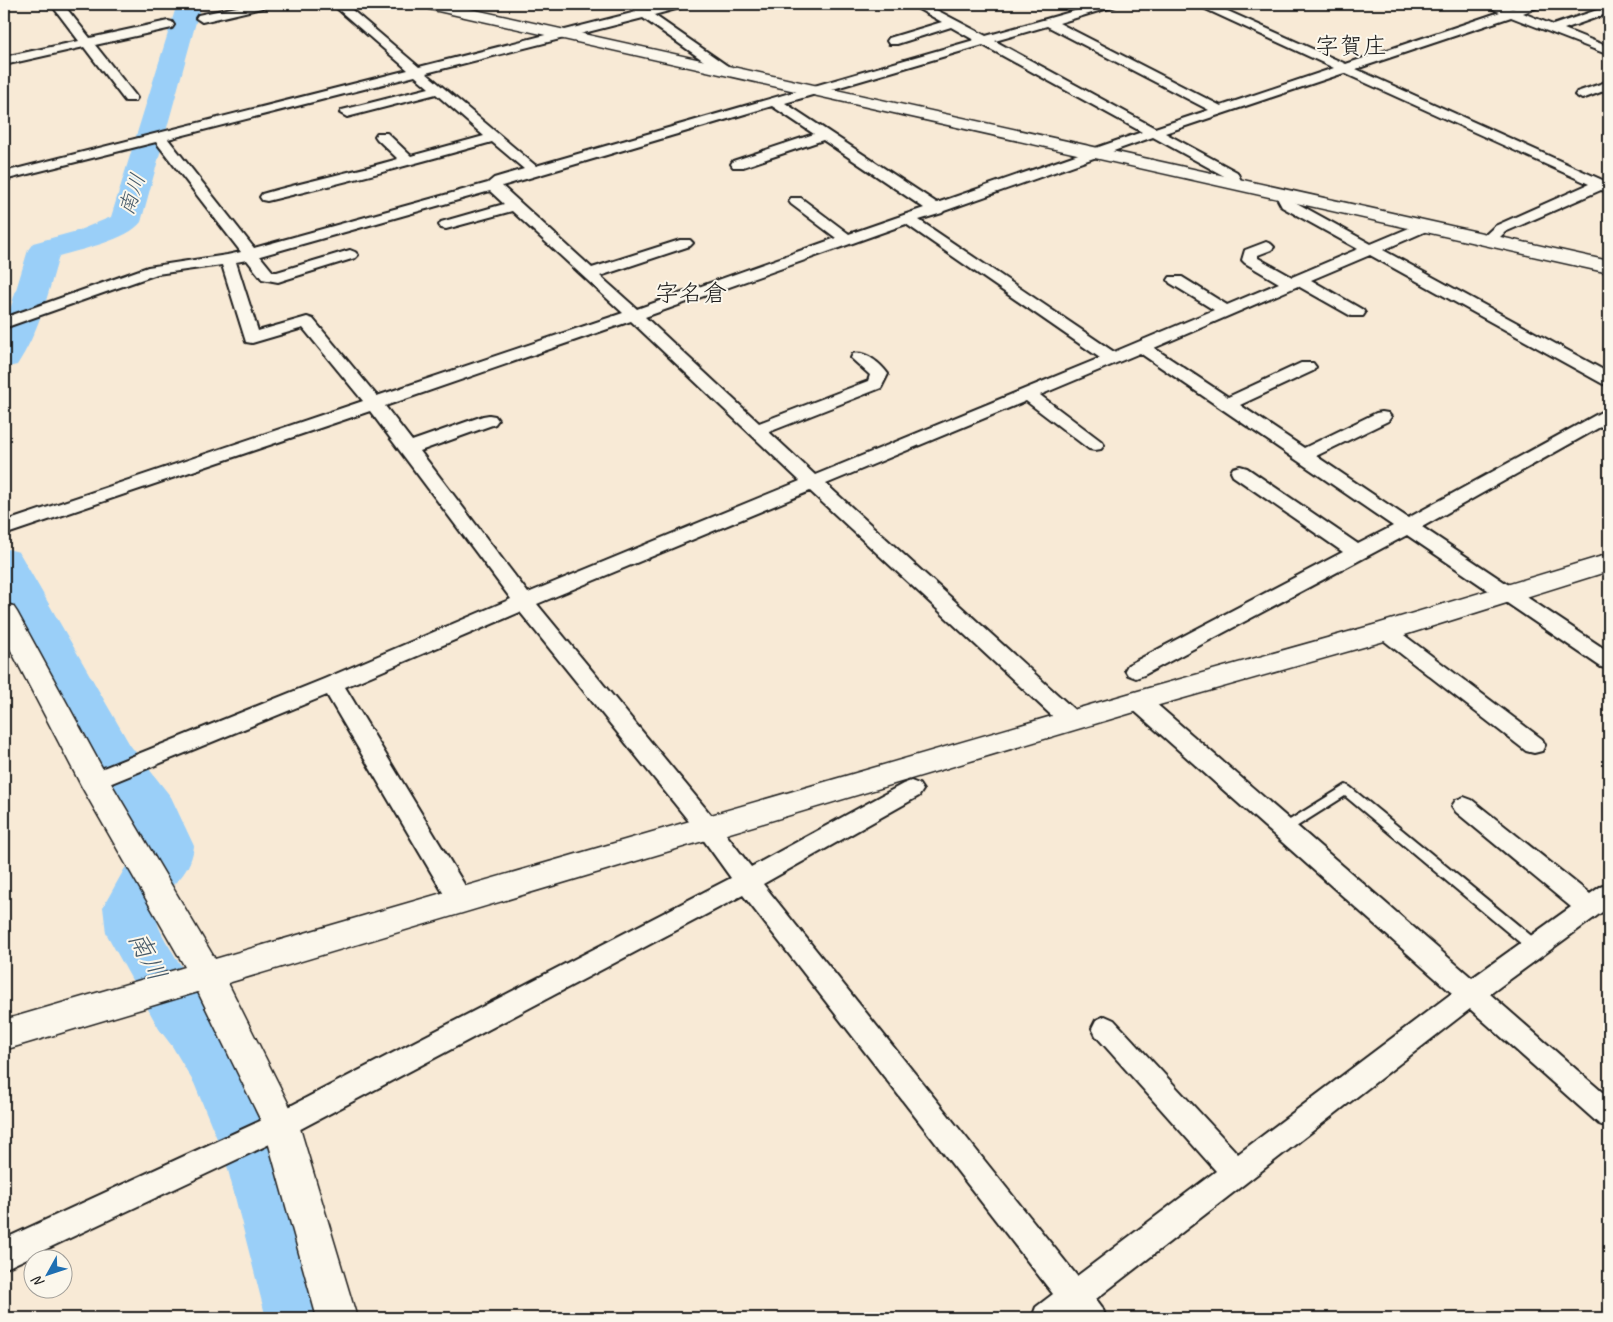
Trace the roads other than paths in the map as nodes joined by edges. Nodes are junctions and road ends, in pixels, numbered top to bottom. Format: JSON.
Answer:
{"nodes":[{"id":1,"x":58,"y":4,"type":"edge"},
{"id":2,"x":266,"y":4,"type":"edge"},
{"id":3,"x":338,"y":4,"type":"edge"},
{"id":4,"x":429,"y":4,"type":"edge"},
{"id":5,"x":630,"y":4,"type":"edge"},
{"id":6,"x":683,"y":4,"type":"edge"},
{"id":7,"x":917,"y":4,"type":"edge"},
{"id":8,"x":1111,"y":4,"type":"edge"},
{"id":9,"x":1203,"y":4,"type":"edge"},
{"id":10,"x":1490,"y":4,"type":"edge"},
{"id":11,"x":1537,"y":4,"type":"edge"},
{"id":12,"x":1609,"y":9,"type":"edge"},
{"id":13,"x":644,"y":13,"type":"junction"},
{"id":14,"x":1512,"y":13,"type":"junction"},
{"id":15,"x":202,"y":18,"type":"dead end"},
{"id":16,"x":1048,"y":22,"type":"junction"},
{"id":17,"x":952,"y":23,"type":"junction"},
{"id":18,"x":168,"y":25,"type":"dead end"},
{"id":19,"x":1553,"y":29,"type":"junction"},
{"id":20,"x":566,"y":34,"type":"junction"},
{"id":21,"x":985,"y":40,"type":"junction"},
{"id":22,"x":893,"y":41,"type":"dead end"},
{"id":23,"x":87,"y":42,"type":"junction"},
{"id":24,"x":1609,"y":51,"type":"edge"},
{"id":25,"x":4,"y":61,"type":"edge"},
{"id":26,"x":1347,"y":69,"type":"junction"},
{"id":27,"x":725,"y":70,"type":"junction"},
{"id":28,"x":418,"y":71,"type":"junction"},
{"id":29,"x":1609,"y":85,"type":"edge"},
{"id":30,"x":438,"y":89,"type":"junction"},
{"id":31,"x":815,"y":89,"type":"junction"},
{"id":32,"x":1582,"y":95,"type":"dead end"},
{"id":33,"x":130,"y":98,"type":"dead end"},
{"id":34,"x":775,"y":102,"type":"junction"},
{"id":35,"x":1221,"y":111,"type":"junction"},
{"id":36,"x":347,"y":113,"type":"dead end"},
{"id":37,"x":1156,"y":132,"type":"junction"},
{"id":38,"x":825,"y":135,"type":"junction"},
{"id":39,"x":160,"y":136,"type":"junction"},
{"id":40,"x":382,"y":136,"type":"dead end"},
{"id":41,"x":494,"y":137,"type":"junction"},
{"id":42,"x":1096,"y":152,"type":"junction"},
{"id":43,"x":408,"y":161,"type":"junction"},
{"id":44,"x":738,"y":164,"type":"dead end"},
{"id":45,"x":534,"y":171,"type":"junction"},
{"id":46,"x":4,"y":176,"type":"edge"},
{"id":47,"x":1235,"y":183,"type":"junction"},
{"id":48,"x":492,"y":186,"type":"junction"},
{"id":49,"x":1605,"y":186,"type":"edge"},
{"id":50,"x":1282,"y":194,"type":"junction"},
{"id":51,"x":266,"y":197,"type":"dead end"},
{"id":52,"x":796,"y":201,"type":"dead end"},
{"id":53,"x":514,"y":206,"type":"junction"},
{"id":54,"x":937,"y":210,"type":"junction"},
{"id":55,"x":908,"y":219,"type":"junction"},
{"id":56,"x":446,"y":225,"type":"dead end"},
{"id":57,"x":1426,"y":226,"type":"junction"},
{"id":58,"x":848,"y":240,"type":"junction"},
{"id":59,"x":1488,"y":240,"type":"junction"},
{"id":60,"x":685,"y":243,"type":"dead end"},
{"id":61,"x":1266,"y":247,"type":"dead end"},
{"id":62,"x":1370,"y":250,"type":"junction"},
{"id":63,"x":250,"y":254,"type":"junction"},
{"id":64,"x":350,"y":255,"type":"dead end"},
{"id":65,"x":228,"y":260,"type":"junction"},
{"id":66,"x":1609,"y":267,"type":"edge"},
{"id":67,"x":589,"y":274,"type":"junction"},
{"id":68,"x":1176,"y":280,"type":"dead end"},
{"id":69,"x":1295,"y":282,"type":"junction"},
{"id":70,"x":1226,"y":311,"type":"junction"},
{"id":71,"x":1357,"y":313,"type":"dead end"},
{"id":72,"x":634,"y":314,"type":"junction"},
{"id":73,"x":4,"y":323,"type":"edge"},
{"id":74,"x":1142,"y":346,"type":"junction"},
{"id":75,"x":858,"y":358,"type":"dead end"},
{"id":76,"x":1113,"y":359,"type":"junction"},
{"id":77,"x":1307,"y":367,"type":"dead end"},
{"id":78,"x":1609,"y":380,"type":"edge"},
{"id":79,"x":1027,"y":394,"type":"junction"},
{"id":80,"x":373,"y":402,"type":"junction"},
{"id":81,"x":1227,"y":404,"type":"junction"},
{"id":82,"x":1609,"y":415,"type":"edge"},
{"id":83,"x":1382,"y":417,"type":"dead end"},
{"id":84,"x":489,"y":420,"type":"dead end"},
{"id":85,"x":757,"y":430,"type":"junction"},
{"id":86,"x":1095,"y":445,"type":"dead end"},
{"id":87,"x":408,"y":449,"type":"junction"},
{"id":88,"x":1303,"y":455,"type":"junction"},
{"id":89,"x":1240,"y":472,"type":"dead end"},
{"id":90,"x":813,"y":483,"type":"junction"},
{"id":91,"x":1408,"y":526,"type":"junction"},
{"id":92,"x":4,"y":529,"type":"edge"},
{"id":93,"x":1357,"y":554,"type":"junction"},
{"id":94,"x":1609,"y":562,"type":"edge"},
{"id":95,"x":1507,"y":592,"type":"junction"},
{"id":96,"x":524,"y":602,"type":"junction"},
{"id":97,"x":4,"y":612,"type":"edge"},
{"id":98,"x":1385,"y":631,"type":"junction"},
{"id":99,"x":1609,"y":662,"type":"edge"},
{"id":100,"x":1136,"y":670,"type":"dead end"},
{"id":101,"x":332,"y":684,"type":"junction"},
{"id":102,"x":1138,"y":701,"type":"junction"},
{"id":103,"x":1072,"y":721,"type":"junction"},
{"id":104,"x":1534,"y":746,"type":"dead end"},
{"id":105,"x":94,"y":781,"type":"junction"},
{"id":106,"x":911,"y":790,"type":"dead end"},
{"id":107,"x":1464,"y":806,"type":"dead end"},
{"id":108,"x":708,"y":828,"type":"junction"},
{"id":109,"x":1284,"y":830,"type":"junction"},
{"id":110,"x":747,"y":881,"type":"junction"},
{"id":111,"x":461,"y":900,"type":"junction"},
{"id":112,"x":1600,"y":901,"type":"edge"},
{"id":113,"x":1535,"y":947,"type":"junction"},
{"id":114,"x":207,"y":976,"type":"junction"},
{"id":115,"x":1471,"y":994,"type":"junction"},
{"id":116,"x":1105,"y":1028,"type":"dead end"},
{"id":117,"x":4,"y":1036,"type":"edge"},
{"id":118,"x":1609,"y":1115,"type":"edge"},
{"id":119,"x":281,"y":1125,"type":"junction"},
{"id":120,"x":1237,"y":1173,"type":"junction"},
{"id":121,"x":4,"y":1254,"type":"edge"},
{"id":122,"x":1083,"y":1308,"type":"edge"},
{"id":123,"x":337,"y":1318,"type":"edge"},
{"id":124,"x":1047,"y":1318,"type":"edge"}],
"edges":[{"from":1,"to":23,"type":"street"},
{"from":2,"to":15,"type":"street"},
{"from":3,"to":28,"type":"street"},
{"from":4,"to":20,"type":"street"},
{"from":5,"to":13,"type":"street"},
{"from":6,"to":13,"type":"street"},
{"from":7,"to":17,"type":"street"},
{"from":8,"to":16,"type":"street"},
{"from":9,"to":26,"type":"street"},
{"from":10,"to":14,"type":"street"},
{"from":11,"to":14,"type":"street"},
{"from":12,"to":19,"type":"street"},
{"from":13,"to":20,"type":"street"},
{"from":13,"to":27,"type":"street"},
{"from":14,"to":19,"type":"street"},
{"from":14,"to":26,"type":"street"},
{"from":16,"to":21,"type":"street"},
{"from":16,"to":35,"type":"street"},
{"from":17,"to":21,"type":"street"},
{"from":17,"to":22,"type":"street"},
{"from":18,"to":23,"type":"street"},
{"from":19,"to":24,"type":"street"},
{"from":20,"to":27,"type":"street"},
{"from":20,"to":28,"type":"street"},
{"from":21,"to":31,"type":"street"},
{"from":21,"to":37,"type":"street"},
{"from":23,"to":25,"type":"street"},
{"from":23,"to":33,"type":"street"},
{"from":26,"to":35,"type":"street"},
{"from":26,"to":49,"type":"street"},
{"from":27,"to":31,"type":"street"},
{"from":28,"to":30,"type":"street"},
{"from":28,"to":39,"type":"street"},
{"from":29,"to":32,"type":"street"},
{"from":30,"to":36,"type":"street"},
{"from":30,"to":41,"type":"street"},
{"from":31,"to":34,"type":"street"},
{"from":31,"to":42,"type":"street"},
{"from":34,"to":38,"type":"street"},
{"from":34,"to":45,"type":"street"},
{"from":35,"to":37,"type":"street"},
{"from":37,"to":42,"type":"street"},
{"from":37,"to":47,"type":"street"},
{"from":38,"to":44,"type":"street"},
{"from":38,"to":54,"type":"street"},
{"from":39,"to":46,"type":"street"},
{"from":39,"to":63,"type":"street"},
{"from":40,"to":43,"type":"street"},
{"from":41,"to":43,"type":"street"},
{"from":41,"to":45,"type":"street"},
{"from":42,"to":47,"type":"street"},
{"from":42,"to":54,"type":"street"},
{"from":43,"to":51,"type":"street"},
{"from":45,"to":48,"type":"street"},
{"from":47,"to":50,"type":"street"},
{"from":48,"to":53,"type":"street"},
{"from":48,"to":63,"type":"street"},
{"from":49,"to":59,"type":"street"},
{"from":50,"to":57,"type":"street"},
{"from":50,"to":62,"type":"street"},
{"from":52,"to":58,"type":"street"},
{"from":53,"to":56,"type":"street"},
{"from":53,"to":67,"type":"street"},
{"from":54,"to":55,"type":"street"},
{"from":55,"to":58,"type":"street"},
{"from":55,"to":76,"type":"street"},
{"from":57,"to":59,"type":"street"},
{"from":57,"to":62,"type":"street"},
{"from":58,"to":72,"type":"street"},
{"from":59,"to":66,"type":"street"},
{"from":60,"to":67,"type":"street"},
{"from":61,"to":69,"type":"street"},
{"from":62,"to":69,"type":"street"},
{"from":62,"to":78,"type":"street"},
{"from":63,"to":64,"type":"street"},
{"from":63,"to":65,"type":"street"},
{"from":65,"to":73,"type":"street"},
{"from":65,"to":80,"type":"street"},
{"from":67,"to":72,"type":"street"},
{"from":68,"to":70,"type":"street"},
{"from":69,"to":70,"type":"street"},
{"from":69,"to":71,"type":"street"},
{"from":70,"to":74,"type":"street"},
{"from":72,"to":80,"type":"street"},
{"from":72,"to":85,"type":"street"},
{"from":74,"to":76,"type":"street"},
{"from":74,"to":81,"type":"street"},
{"from":75,"to":85,"type":"street"},
{"from":76,"to":79,"type":"street"},
{"from":77,"to":81,"type":"street"},
{"from":79,"to":86,"type":"street"},
{"from":79,"to":90,"type":"street"},
{"from":80,"to":87,"type":"street"},
{"from":80,"to":92,"type":"street"},
{"from":81,"to":88,"type":"street"},
{"from":82,"to":91,"type":"street"},
{"from":83,"to":88,"type":"street"},
{"from":84,"to":87,"type":"street"},
{"from":85,"to":90,"type":"street"},
{"from":87,"to":96,"type":"street"},
{"from":88,"to":91,"type":"street"},
{"from":89,"to":93,"type":"street"},
{"from":90,"to":96,"type":"street"},
{"from":90,"to":103,"type":"street"},
{"from":91,"to":93,"type":"street"},
{"from":91,"to":95,"type":"street"},
{"from":93,"to":100,"type":"street"},
{"from":94,"to":95,"type":"street"},
{"from":95,"to":98,"type":"street"},
{"from":95,"to":99,"type":"street"},
{"from":96,"to":101,"type":"street"},
{"from":96,"to":108,"type":"street"},
{"from":97,"to":105,"type":"street"},
{"from":98,"to":102,"type":"street"},
{"from":98,"to":104,"type":"street"},
{"from":101,"to":105,"type":"street"},
{"from":101,"to":111,"type":"street"},
{"from":102,"to":103,"type":"street"},
{"from":102,"to":109,"type":"street"},
{"from":103,"to":108,"type":"street"},
{"from":105,"to":114,"type":"street"},
{"from":106,"to":110,"type":"street"},
{"from":107,"to":112,"type":"street"},
{"from":108,"to":110,"type":"street"},
{"from":108,"to":111,"type":"street"},
{"from":109,"to":113,"type":"lane"},
{"from":109,"to":115,"type":"street"},
{"from":110,"to":119,"type":"street"},
{"from":110,"to":122,"type":"street"},
{"from":111,"to":114,"type":"street"},
{"from":112,"to":113,"type":"street"},
{"from":113,"to":115,"type":"street"},
{"from":114,"to":117,"type":"street"},
{"from":114,"to":119,"type":"street"},
{"from":115,"to":118,"type":"street"},
{"from":115,"to":120,"type":"street"},
{"from":116,"to":120,"type":"street"},
{"from":119,"to":121,"type":"street"},
{"from":119,"to":123,"type":"street"},
{"from":120,"to":122,"type":"street"},
{"from":122,"to":124,"type":"street"}]}
